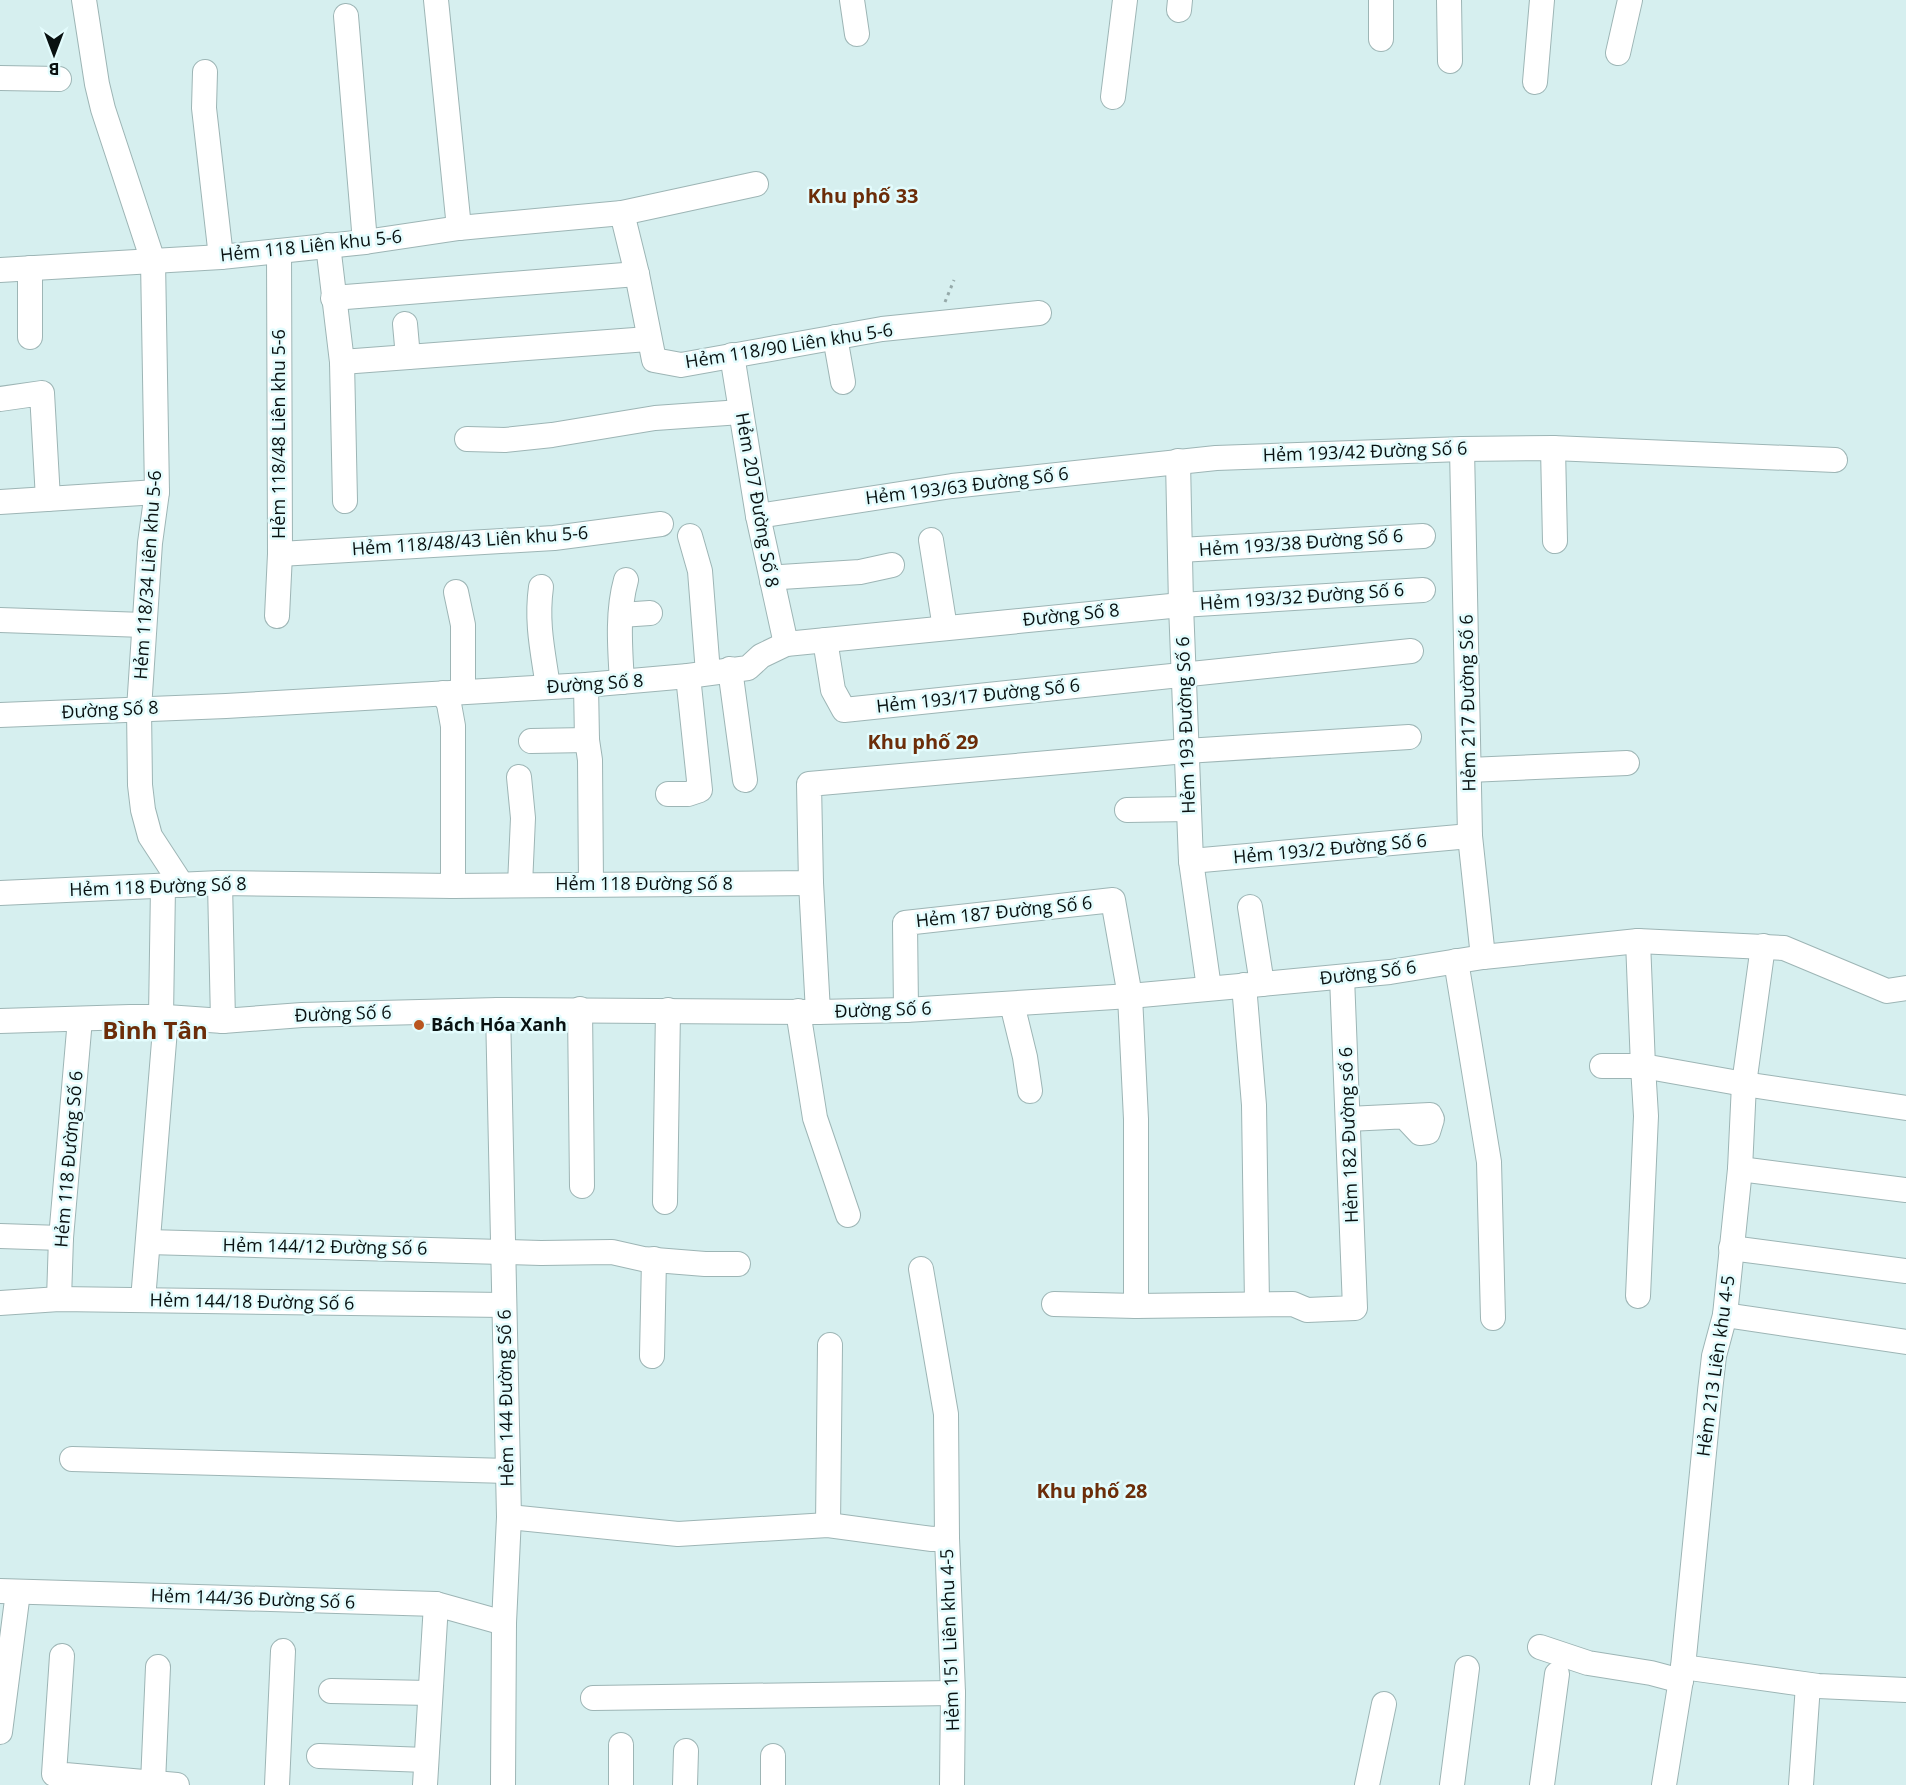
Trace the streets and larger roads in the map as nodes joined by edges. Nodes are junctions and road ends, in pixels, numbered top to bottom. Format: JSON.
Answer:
{"nodes":[{"id":1,"x":84,"y":0,"type":"edge"},
{"id":2,"x":436,"y":0,"type":"edge"},
{"id":3,"x":852,"y":0,"type":"edge"},
{"id":4,"x":1125,"y":0,"type":"edge"},
{"id":5,"x":1381,"y":0,"type":"edge"},
{"id":6,"x":1449,"y":0,"type":"edge"},
{"id":7,"x":1542,"y":0,"type":"edge"},
{"id":8,"x":1630,"y":0,"type":"edge"},
{"id":9,"x":346,"y":16,"type":"dead end"},
{"id":10,"x":856,"y":34,"type":"dead end"},
{"id":11,"x":1381,"y":39,"type":"dead end"},
{"id":12,"x":1618,"y":53,"type":"dead end"},
{"id":13,"x":1450,"y":61,"type":"dead end"},
{"id":14,"x":205,"y":72,"type":"dead end"},
{"id":15,"x":0,"y":78,"type":"edge"},
{"id":16,"x":59,"y":79,"type":"dead end"},
{"id":17,"x":1535,"y":82,"type":"dead end"},
{"id":18,"x":1113,"y":97,"type":"dead end"},
{"id":19,"x":756,"y":184,"type":"dead end"},
{"id":20,"x":622,"y":213,"type":"junction"},
{"id":21,"x":459,"y":228,"type":"junction"},
{"id":22,"x":364,"y":242,"type":"junction"},
{"id":23,"x":328,"y":245,"type":"junction"},
{"id":24,"x":279,"y":251,"type":"junction"},
{"id":25,"x":221,"y":257,"type":"junction"},
{"id":26,"x":153,"y":261,"type":"junction"},
{"id":27,"x":30,"y":268,"type":"junction"},
{"id":28,"x":0,"y":270,"type":"edge"},
{"id":29,"x":637,"y":274,"type":"junction"},
{"id":30,"x":333,"y":298,"type":"junction"},
{"id":31,"x":1039,"y":314,"type":"dead end"},
{"id":32,"x":405,"y":324,"type":"dead end"},
{"id":33,"x":30,"y":337,"type":"dead end"},
{"id":34,"x":835,"y":337,"type":"junction"},
{"id":35,"x":648,"y":339,"type":"junction"},
{"id":36,"x":732,"y":355,"type":"junction"},
{"id":37,"x":408,"y":357,"type":"junction"},
{"id":38,"x":342,"y":362,"type":"junction"},
{"id":39,"x":843,"y":382,"type":"dead end"},
{"id":40,"x":0,"y":399,"type":"edge"},
{"id":41,"x":741,"y":412,"type":"junction"},
{"id":42,"x":467,"y":439,"type":"dead end"},
{"id":43,"x":1553,"y":448,"type":"junction"},
{"id":44,"x":1462,"y":449,"type":"junction"},
{"id":45,"x":1835,"y":460,"type":"dead end"},
{"id":46,"x":1178,"y":462,"type":"junction"},
{"id":47,"x":157,"y":492,"type":"junction"},
{"id":48,"x":48,"y":499,"type":"junction"},
{"id":49,"x":345,"y":501,"type":"dead end"},
{"id":50,"x":0,"y":502,"type":"edge"},
{"id":51,"x":758,"y":516,"type":"junction"},
{"id":52,"x":661,"y":524,"type":"dead end"},
{"id":53,"x":690,"y":536,"type":"dead end"},
{"id":54,"x":1423,"y":536,"type":"dead end"},
{"id":55,"x":931,"y":540,"type":"dead end"},
{"id":56,"x":1555,"y":541,"type":"dead end"},
{"id":57,"x":1180,"y":550,"type":"junction"},
{"id":58,"x":280,"y":554,"type":"junction"},
{"id":59,"x":892,"y":566,"type":"dead end"},
{"id":60,"x":626,"y":580,"type":"dead end"},
{"id":61,"x":772,"y":581,"type":"junction"},
{"id":62,"x":541,"y":587,"type":"dead end"},
{"id":63,"x":1424,"y":590,"type":"dead end"},
{"id":64,"x":456,"y":592,"type":"dead end"},
{"id":65,"x":1181,"y":605,"type":"junction"},
{"id":66,"x":650,"y":614,"type":"dead end"},
{"id":67,"x":621,"y":615,"type":"junction"},
{"id":68,"x":277,"y":616,"type":"dead end"},
{"id":69,"x":0,"y":620,"type":"edge"},
{"id":70,"x":144,"y":625,"type":"junction"},
{"id":71,"x":945,"y":628,"type":"junction"},
{"id":72,"x":825,"y":640,"type":"junction"},
{"id":73,"x":786,"y":644,"type":"junction"},
{"id":74,"x":1411,"y":651,"type":"dead end"},
{"id":75,"x":709,"y":672,"type":"junction"},
{"id":76,"x":1184,"y":675,"type":"junction"},
{"id":77,"x":622,"y":682,"type":"junction"},
{"id":78,"x":586,"y":685,"type":"junction"},
{"id":79,"x":548,"y":687,"type":"junction"},
{"id":80,"x":453,"y":693,"type":"junction"},
{"id":81,"x":139,"y":709,"type":"junction"},
{"id":82,"x":0,"y":715,"type":"edge"},
{"id":83,"x":1409,"y":737,"type":"dead end"},
{"id":84,"x":587,"y":740,"type":"junction"},
{"id":85,"x":531,"y":741,"type":"dead end"},
{"id":86,"x":1186,"y":751,"type":"junction"},
{"id":87,"x":1627,"y":763,"type":"dead end"},
{"id":88,"x":1469,"y":770,"type":"junction"},
{"id":89,"x":519,"y":777,"type":"dead end"},
{"id":90,"x":745,"y":780,"type":"dead end"},
{"id":91,"x":668,"y":794,"type":"dead end"},
{"id":92,"x":1189,"y":809,"type":"junction"},
{"id":93,"x":1126,"y":810,"type":"dead end"},
{"id":94,"x":1470,"y":836,"type":"junction"},
{"id":95,"x":1191,"y":861,"type":"junction"},
{"id":96,"x":220,"y":883,"type":"junction"},
{"id":97,"x":811,"y":883,"type":"junction"},
{"id":98,"x":591,"y":884,"type":"junction"},
{"id":99,"x":520,"y":885,"type":"junction"},
{"id":100,"x":172,"y":886,"type":"junction"},
{"id":101,"x":453,"y":886,"type":"junction"},
{"id":102,"x":0,"y":893,"type":"edge"},
{"id":103,"x":1250,"y":907,"type":"dead end"},
{"id":104,"x":1638,"y":941,"type":"junction"},
{"id":105,"x":1763,"y":946,"type":"junction"},
{"id":106,"x":1483,"y":957,"type":"junction"},
{"id":107,"x":1456,"y":961,"type":"junction"},
{"id":108,"x":1342,"y":976,"type":"junction"},
{"id":109,"x":1253,"y":985,"type":"junction"},
{"id":110,"x":1209,"y":988,"type":"junction"},
{"id":111,"x":1906,"y":988,"type":"edge"},
{"id":112,"x":1130,"y":996,"type":"junction"},
{"id":113,"x":1012,"y":1004,"type":"junction"},
{"id":114,"x":580,"y":1009,"type":"junction"},
{"id":115,"x":498,"y":1010,"type":"junction"},
{"id":116,"x":668,"y":1010,"type":"junction"},
{"id":117,"x":906,"y":1010,"type":"junction"},
{"id":118,"x":808,"y":1012,"type":"junction"},
{"id":119,"x":163,"y":1017,"type":"junction"},
{"id":120,"x":80,"y":1019,"type":"junction"},
{"id":121,"x":0,"y":1021,"type":"edge"},
{"id":122,"x":223,"y":1021,"type":"junction"},
{"id":123,"x":1602,"y":1065,"type":"dead end"},
{"id":124,"x":1643,"y":1066,"type":"junction"},
{"id":125,"x":1744,"y":1084,"type":"junction"},
{"id":126,"x":1030,"y":1091,"type":"dead end"},
{"id":127,"x":1906,"y":1108,"type":"edge"},
{"id":128,"x":1405,"y":1117,"type":"dead end"},
{"id":129,"x":1348,"y":1119,"type":"junction"},
{"id":130,"x":1740,"y":1169,"type":"junction"},
{"id":131,"x":582,"y":1186,"type":"dead end"},
{"id":132,"x":1906,"y":1190,"type":"edge"},
{"id":133,"x":665,"y":1202,"type":"dead end"},
{"id":134,"x":848,"y":1215,"type":"dead end"},
{"id":135,"x":0,"y":1236,"type":"edge"},
{"id":136,"x":61,"y":1238,"type":"junction"},
{"id":137,"x":148,"y":1242,"type":"junction"},
{"id":138,"x":1731,"y":1248,"type":"junction"},
{"id":139,"x":502,"y":1251,"type":"junction"},
{"id":140,"x":654,"y":1259,"type":"junction"},
{"id":141,"x":738,"y":1264,"type":"dead end"},
{"id":142,"x":921,"y":1269,"type":"dead end"},
{"id":143,"x":1906,"y":1271,"type":"edge"},
{"id":144,"x":1638,"y":1296,"type":"dead end"},
{"id":145,"x":59,"y":1299,"type":"junction"},
{"id":146,"x":143,"y":1300,"type":"junction"},
{"id":147,"x":0,"y":1303,"type":"edge"},
{"id":148,"x":1054,"y":1304,"type":"dead end"},
{"id":149,"x":1257,"y":1304,"type":"junction"},
{"id":150,"x":504,"y":1305,"type":"junction"},
{"id":151,"x":1136,"y":1306,"type":"junction"},
{"id":152,"x":1725,"y":1315,"type":"junction"},
{"id":153,"x":1493,"y":1318,"type":"dead end"},
{"id":154,"x":1906,"y":1342,"type":"edge"},
{"id":155,"x":830,"y":1345,"type":"dead end"},
{"id":156,"x":652,"y":1356,"type":"dead end"},
{"id":157,"x":72,"y":1459,"type":"dead end"},
{"id":158,"x":508,"y":1471,"type":"junction"},
{"id":159,"x":509,"y":1517,"type":"junction"},
{"id":160,"x":828,"y":1525,"type":"junction"},
{"id":161,"x":947,"y":1538,"type":"junction"},
{"id":162,"x":9,"y":1592,"type":"edge"},
{"id":163,"x":436,"y":1604,"type":"junction"},
{"id":164,"x":504,"y":1623,"type":"junction"},
{"id":165,"x":1540,"y":1647,"type":"dead end"},
{"id":166,"x":283,"y":1651,"type":"dead end"},
{"id":167,"x":62,"y":1656,"type":"dead end"},
{"id":168,"x":158,"y":1667,"type":"dead end"},
{"id":169,"x":1467,"y":1668,"type":"dead end"},
{"id":170,"x":1557,"y":1674,"type":"dead end"},
{"id":171,"x":1682,"y":1674,"type":"junction"},
{"id":172,"x":1808,"y":1684,"type":"junction"},
{"id":173,"x":1906,"y":1690,"type":"edge"},
{"id":174,"x":331,"y":1691,"type":"dead end"},
{"id":175,"x":430,"y":1693,"type":"junction"},
{"id":176,"x":953,"y":1693,"type":"junction"},
{"id":177,"x":2,"y":1698,"type":"edge"},
{"id":178,"x":593,"y":1698,"type":"dead end"},
{"id":179,"x":1384,"y":1704,"type":"dead end"},
{"id":180,"x":0,"y":1732,"type":"edge"},
{"id":181,"x":621,"y":1745,"type":"dead end"},
{"id":182,"x":686,"y":1751,"type":"dead end"},
{"id":183,"x":319,"y":1756,"type":"dead end"},
{"id":184,"x":773,"y":1756,"type":"dead end"},
{"id":185,"x":426,"y":1760,"type":"junction"},
{"id":186,"x":165,"y":1784,"type":"edge"},
{"id":187,"x":277,"y":1785,"type":"edge"},
{"id":188,"x":425,"y":1785,"type":"edge"},
{"id":189,"x":503,"y":1785,"type":"edge"},
{"id":190,"x":621,"y":1785,"type":"edge"},
{"id":191,"x":685,"y":1785,"type":"edge"},
{"id":192,"x":772,"y":1785,"type":"edge"},
{"id":193,"x":952,"y":1785,"type":"edge"},
{"id":194,"x":1366,"y":1785,"type":"edge"},
{"id":195,"x":1452,"y":1785,"type":"edge"},
{"id":196,"x":1542,"y":1785,"type":"edge"},
{"id":197,"x":1664,"y":1785,"type":"edge"},
{"id":198,"x":1801,"y":1785,"type":"edge"}],
"edges":[{"from":1,"to":26,"type":"street","name":"Hẻm 118/34 Liên khu 5-6"},
{"from":2,"to":21,"type":"street"},
{"from":3,"to":10,"type":"street"},
{"from":4,"to":18,"type":"street"},
{"from":5,"to":11,"type":"street"},
{"from":6,"to":13,"type":"street"},
{"from":7,"to":17,"type":"street"},
{"from":8,"to":12,"type":"street"},
{"from":9,"to":22,"type":"street"},
{"from":14,"to":25,"type":"street"},
{"from":15,"to":16,"type":"street"},
{"from":19,"to":20,"type":"street","name":"Hẻm 118 Liên khu 5-6"},
{"from":20,"to":21,"type":"street","name":"Hẻm 118 Liên khu 5-6"},
{"from":20,"to":29,"type":"street","name":"Hẻm 118/90 Liên khu 5-6"},
{"from":21,"to":22,"type":"street","name":"Hẻm 118 Liên khu 5-6"},
{"from":22,"to":23,"type":"street","name":"Hẻm 118 Liên khu 5-6"},
{"from":23,"to":24,"type":"street","name":"Hẻm 118 Liên khu 5-6"},
{"from":23,"to":30,"type":"street"},
{"from":24,"to":25,"type":"street","name":"Hẻm 118 Liên khu 5-6"},
{"from":24,"to":58,"type":"street","name":"Hẻm 118/48 Liên khu 5-6"},
{"from":25,"to":26,"type":"street","name":"Hẻm 118 Liên khu 5-6"},
{"from":26,"to":27,"type":"street","name":"Hẻm 118 Liên khu 5-6"},
{"from":26,"to":47,"type":"street","name":"Hẻm 118/34 Liên khu 5-6"},
{"from":27,"to":28,"type":"street","name":"Hẻm 118 Liên khu 5-6"},
{"from":27,"to":33,"type":"street"},
{"from":29,"to":30,"type":"street"},
{"from":29,"to":35,"type":"street","name":"Hẻm 118/90 Liên khu 5-6"},
{"from":30,"to":38,"type":"street"},
{"from":31,"to":34,"type":"street","name":"Hẻm 118/90 Liên khu 5-6"},
{"from":32,"to":37,"type":"street"},
{"from":34,"to":36,"type":"street","name":"Hẻm 118/90 Liên khu 5-6"},
{"from":34,"to":39,"type":"street"},
{"from":35,"to":36,"type":"street","name":"Hẻm 118/90 Liên khu 5-6"},
{"from":35,"to":37,"type":"street"},
{"from":36,"to":41,"type":"street","name":"Hẻm 207 Đường Số 8"},
{"from":37,"to":38,"type":"street"},
{"from":38,"to":49,"type":"street"},
{"from":40,"to":48,"type":"street"},
{"from":41,"to":42,"type":"street"},
{"from":41,"to":51,"type":"street","name":"Hẻm 207 Đường Số 8"},
{"from":43,"to":44,"type":"street","name":"Hẻm 193/42 Đường Số 6"},
{"from":43,"to":45,"type":"street","name":"Hẻm 193/42 Đường Số 6"},
{"from":43,"to":56,"type":"street"},
{"from":44,"to":46,"type":"street","name":"Hẻm 193/42 Đường Số 6"},
{"from":44,"to":88,"type":"street","name":"Hẻm 217 Đường Số 6"},
{"from":46,"to":51,"type":"street","name":"Hẻm 193/63 Đường Số 6"},
{"from":46,"to":57,"type":"street","name":"Hẻm 193 Đường Số 6"},
{"from":47,"to":48,"type":"street"},
{"from":47,"to":70,"type":"street","name":"Hẻm 118/34 Liên khu 5-6"},
{"from":48,"to":50,"type":"street"},
{"from":51,"to":61,"type":"street","name":"Hẻm 207 Đường Số 8"},
{"from":52,"to":58,"type":"street","name":"Hẻm 118/48/43 Liên khu 5-6"},
{"from":53,"to":75,"type":"street"},
{"from":54,"to":57,"type":"street","name":"Hẻm 193/38 Đường Số 6"},
{"from":55,"to":71,"type":"street"},
{"from":57,"to":65,"type":"street","name":"Hẻm 193 Đường Số 6"},
{"from":58,"to":68,"type":"street","name":"Hẻm 118/48 Liên khu 5-6"},
{"from":59,"to":61,"type":"street"},
{"from":60,"to":67,"type":"street"},
{"from":61,"to":73,"type":"street","name":"Hẻm 207 Đường Số 8"},
{"from":62,"to":79,"type":"street"},
{"from":63,"to":65,"type":"street","name":"Hẻm 193/32 Đường Số 6"},
{"from":64,"to":80,"type":"street"},
{"from":65,"to":71,"type":"street","name":"Đường Số 8"},
{"from":65,"to":76,"type":"street","name":"Hẻm 193 Đường Số 6"},
{"from":66,"to":67,"type":"street"},
{"from":67,"to":77,"type":"street"},
{"from":69,"to":70,"type":"street"},
{"from":70,"to":81,"type":"street","name":"Hẻm 118/34 Liên khu 5-6"},
{"from":71,"to":72,"type":"street","name":"Đường Số 8"},
{"from":72,"to":73,"type":"street","name":"Đường Số 8"},
{"from":72,"to":76,"type":"street","name":"Hẻm 193/17 Đường Số 6"},
{"from":73,"to":75,"type":"street","name":"Đường Số 8"},
{"from":74,"to":76,"type":"street"},
{"from":75,"to":77,"type":"street","name":"Đường Số 8"},
{"from":75,"to":90,"type":"street"},
{"from":75,"to":91,"type":"street"},
{"from":76,"to":86,"type":"street","name":"Hẻm 193 Đường Số 6"},
{"from":77,"to":78,"type":"street","name":"Đường Số 8"},
{"from":78,"to":79,"type":"street","name":"Đường Số 8"},
{"from":78,"to":84,"type":"street"},
{"from":79,"to":80,"type":"street","name":"Đường Số 8"},
{"from":80,"to":81,"type":"street","name":"Đường Số 8"},
{"from":80,"to":101,"type":"street"},
{"from":81,"to":82,"type":"street","name":"Đường Số 8"},
{"from":81,"to":100,"type":"street","name":"Hẻm 118/34 Liên khu 5-6"},
{"from":83,"to":86,"type":"street"},
{"from":84,"to":85,"type":"street"},
{"from":84,"to":98,"type":"street"},
{"from":86,"to":92,"type":"street","name":"Hẻm 193 Đường Số 6"},
{"from":86,"to":97,"type":"street"},
{"from":87,"to":88,"type":"street"},
{"from":88,"to":94,"type":"street","name":"Hẻm 217 Đường Số 6"},
{"from":89,"to":99,"type":"street"},
{"from":92,"to":93,"type":"street"},
{"from":92,"to":95,"type":"street","name":"Hẻm 193 Đường Số 6"},
{"from":94,"to":95,"type":"street","name":"Hẻm 193/2 Đường Số 6"},
{"from":94,"to":106,"type":"street","name":"Hẻm 217 Đường Số 6"},
{"from":95,"to":110,"type":"street","name":"Hẻm 193 Đường Số 6"},
{"from":96,"to":100,"type":"street","name":"Hẻm 118 Đường Số 8"},
{"from":96,"to":101,"type":"street","name":"Hẻm 118 Đường Số 8"},
{"from":96,"to":122,"type":"street"},
{"from":97,"to":98,"type":"street","name":"Hẻm 118 Đường Số 8"},
{"from":97,"to":118,"type":"street"},
{"from":98,"to":99,"type":"street","name":"Hẻm 118 Đường Số 8"},
{"from":99,"to":101,"type":"street","name":"Hẻm 118 Đường Số 8"},
{"from":100,"to":102,"type":"street","name":"Hẻm 118 Đường Số 8"},
{"from":100,"to":119,"type":"street"},
{"from":103,"to":109,"type":"street"},
{"from":104,"to":105,"type":"street","name":"Đường Số 6"},
{"from":104,"to":106,"type":"street","name":"Đường Số 6"},
{"from":104,"to":124,"type":"street"},
{"from":105,"to":111,"type":"street","name":"Đường Số 6"},
{"from":105,"to":125,"type":"street","name":"Hẻm 213 Liên khu 4-5"},
{"from":106,"to":107,"type":"street","name":"Đường Số 6"},
{"from":107,"to":108,"type":"street","name":"Đường Số 6"},
{"from":107,"to":153,"type":"street"},
{"from":108,"to":109,"type":"street","name":"Đường Số 6"},
{"from":108,"to":129,"type":"street","name":"Hẻm 182 Đường số 6"},
{"from":109,"to":110,"type":"street","name":"Đường Số 6"},
{"from":109,"to":149,"type":"street"},
{"from":110,"to":112,"type":"street","name":"Đường Số 6"},
{"from":112,"to":113,"type":"street","name":"Đường Số 6"},
{"from":112,"to":117,"type":"street","name":"Hẻm 187 Đường Số 6"},
{"from":112,"to":151,"type":"street"},
{"from":113,"to":117,"type":"street","name":"Đường Số 6"},
{"from":113,"to":126,"type":"street"},
{"from":114,"to":115,"type":"street","name":"Đường Số 6"},
{"from":114,"to":116,"type":"street","name":"Đường Số 6"},
{"from":114,"to":131,"type":"street"},
{"from":115,"to":122,"type":"street","name":"Đường Số 6"},
{"from":115,"to":139,"type":"street","name":"Hẻm 144 Đường Số 6"},
{"from":116,"to":118,"type":"street","name":"Đường Số 6"},
{"from":116,"to":133,"type":"street"},
{"from":117,"to":118,"type":"street","name":"Đường Số 6"},
{"from":118,"to":134,"type":"street"},
{"from":119,"to":120,"type":"street","name":"Đường Số 6"},
{"from":119,"to":122,"type":"street","name":"Đường Số 6"},
{"from":119,"to":137,"type":"street"},
{"from":120,"to":121,"type":"street","name":"Đường Số 6"},
{"from":120,"to":136,"type":"street","name":"Hẻm 118 Đường Số 6"},
{"from":123,"to":124,"type":"street"},
{"from":124,"to":125,"type":"street"},
{"from":124,"to":144,"type":"street"},
{"from":125,"to":127,"type":"street"},
{"from":125,"to":130,"type":"street","name":"Hẻm 213 Liên khu 4-5"},
{"from":128,"to":129,"type":"street"},
{"from":129,"to":149,"type":"street","name":"Hẻm 182 Đường số 6"},
{"from":130,"to":132,"type":"street"},
{"from":130,"to":138,"type":"street","name":"Hẻm 213 Liên khu 4-5"},
{"from":135,"to":136,"type":"street"},
{"from":136,"to":145,"type":"street","name":"Hẻm 118 Đường Số 6"},
{"from":137,"to":139,"type":"street","name":"Hẻm 144/12 Đường Số 6"},
{"from":137,"to":146,"type":"street"},
{"from":138,"to":143,"type":"street"},
{"from":138,"to":152,"type":"street","name":"Hẻm 213 Liên khu 4-5"},
{"from":139,"to":140,"type":"street","name":"Hẻm 144/12 Đường Số 6"},
{"from":139,"to":150,"type":"street","name":"Hẻm 144 Đường Số 6"},
{"from":140,"to":141,"type":"street","name":"Hẻm 144/12 Đường Số 6"},
{"from":140,"to":156,"type":"street"},
{"from":142,"to":161,"type":"street"},
{"from":145,"to":146,"type":"street","name":"Hẻm 144/18 Đường Số 6"},
{"from":145,"to":147,"type":"street","name":"Hẻm 144/18 Đường Số 6"},
{"from":146,"to":150,"type":"street","name":"Hẻm 144/18 Đường Số 6"},
{"from":148,"to":151,"type":"street"},
{"from":149,"to":151,"type":"street"},
{"from":150,"to":158,"type":"street","name":"Hẻm 144 Đường Số 6"},
{"from":152,"to":154,"type":"street"},
{"from":152,"to":171,"type":"street","name":"Hẻm 213 Liên khu 4-5"},
{"from":155,"to":160,"type":"street"},
{"from":157,"to":158,"type":"street"},
{"from":158,"to":159,"type":"street","name":"Hẻm 144 Đường Số 6"},
{"from":159,"to":160,"type":"street","name":"Hẻm 151 Liên khu 4-5"},
{"from":159,"to":164,"type":"street","name":"Hẻm 144 Đường Số 6"},
{"from":160,"to":161,"type":"street","name":"Hẻm 151 Liên khu 4-5"},
{"from":161,"to":176,"type":"street","name":"Hẻm 151 Liên khu 4-5"},
{"from":162,"to":163,"type":"street","name":"Hẻm 144/36 Đường Số 6"},
{"from":162,"to":177,"type":"street"},
{"from":163,"to":164,"type":"street","name":"Hẻm 144/36 Đường Số 6"},
{"from":163,"to":175,"type":"street"},
{"from":164,"to":189,"type":"street","name":"Hẻm 144 Đường Số 6"},
{"from":165,"to":171,"type":"street"},
{"from":166,"to":187,"type":"street"},
{"from":167,"to":186,"type":"street"},
{"from":168,"to":186,"type":"street"},
{"from":169,"to":195,"type":"street"},
{"from":170,"to":196,"type":"street"},
{"from":171,"to":172,"type":"street"},
{"from":171,"to":197,"type":"street","name":"Hẻm 213 Liên khu 4-5"},
{"from":172,"to":173,"type":"street"},
{"from":172,"to":198,"type":"street"},
{"from":174,"to":175,"type":"street"},
{"from":175,"to":185,"type":"street"},
{"from":176,"to":178,"type":"street"},
{"from":176,"to":193,"type":"street","name":"Hẻm 151 Liên khu 4-5"},
{"from":177,"to":180,"type":"street"},
{"from":179,"to":194,"type":"street"},
{"from":181,"to":190,"type":"street"},
{"from":182,"to":191,"type":"street"},
{"from":183,"to":185,"type":"street"},
{"from":184,"to":192,"type":"street"},
{"from":185,"to":188,"type":"street"}]}
